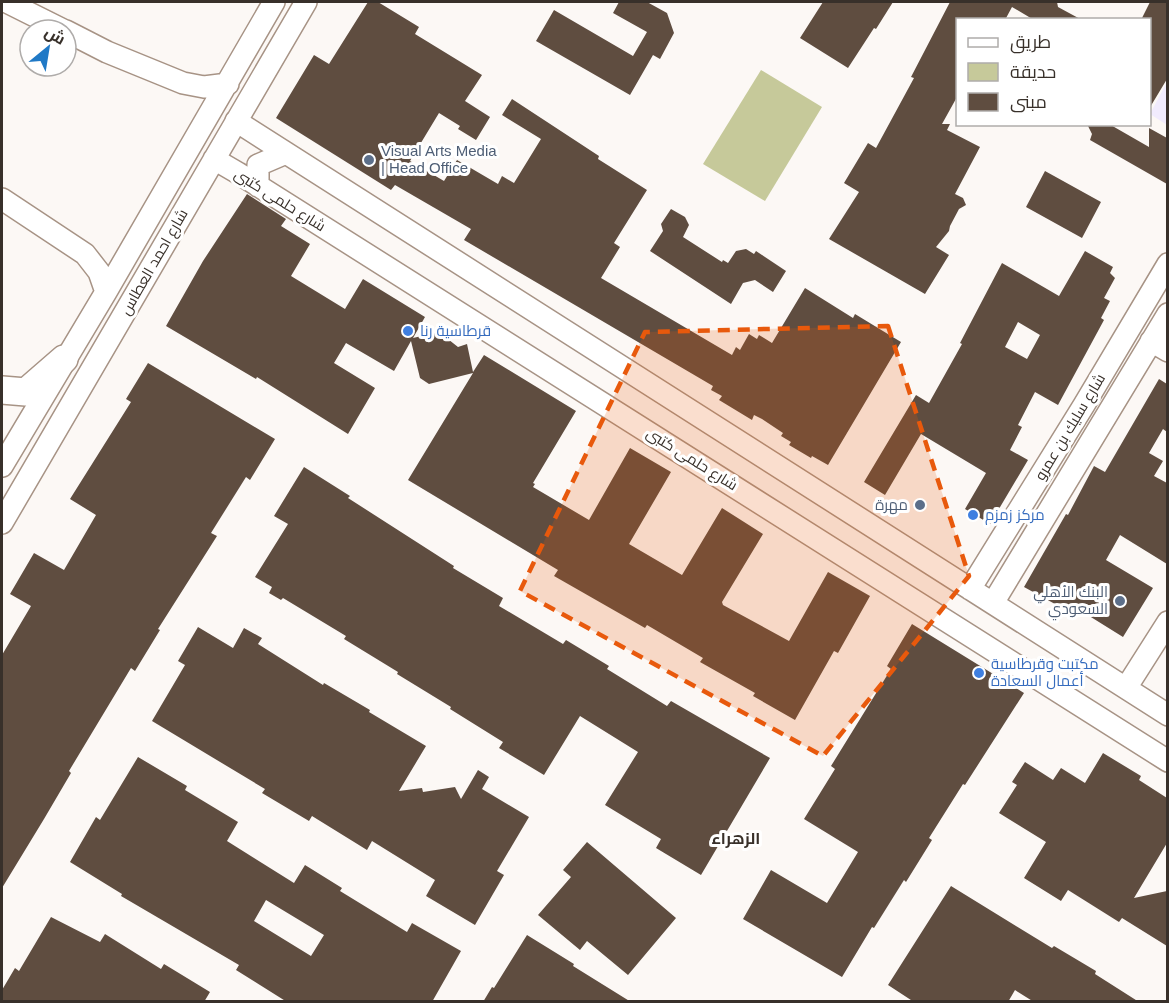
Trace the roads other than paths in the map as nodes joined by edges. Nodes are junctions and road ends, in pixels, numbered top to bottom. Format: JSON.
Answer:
{"nodes":[{"id":1,"x":7,"y":2,"type":"edge"},
{"id":2,"x":274,"y":2,"type":"edge"},
{"id":3,"x":306,"y":2,"type":"edge"},
{"id":4,"x":38,"y":18,"type":"edge"},
{"id":5,"x":78,"y":38,"type":"edge"},
{"id":6,"x":228,"y":84,"type":"junction"},
{"id":7,"x":236,"y":121,"type":"junction"},
{"id":8,"x":286,"y":153,"type":"junction"},
{"id":9,"x":214,"y":159,"type":"junction"},
{"id":10,"x":258,"y":186,"type":"junction"},
{"id":11,"x":2,"y":199,"type":"edge"},
{"id":12,"x":1167,"y":264,"type":"edge"},
{"id":13,"x":106,"y":292,"type":"junction"},
{"id":14,"x":1167,"y":314,"type":"edge"},
{"id":15,"x":1159,"y":346,"type":"edge"},
{"id":16,"x":64,"y":359,"type":"junction"},
{"id":17,"x":2,"y":390,"type":"edge"},
{"id":18,"x":2,"y":398,"type":"edge"},
{"id":19,"x":2,"y":411,"type":"edge"},
{"id":20,"x":2,"y":466,"type":"edge"},
{"id":21,"x":2,"y":523,"type":"edge"},
{"id":22,"x":970,"y":589,"type":"junction"},
{"id":23,"x":993,"y":603,"type":"junction"},
{"id":24,"x":1167,"y":622,"type":"edge"},
{"id":25,"x":1126,"y":688,"type":"junction"},
{"id":26,"x":1167,"y":715,"type":"edge"},
{"id":27,"x":1167,"y":761,"type":"edge"}],
"edges":[{"from":1,"to":4,"type":"street"},
{"from":2,"to":6,"type":"street","name":"شارع احمد العطاس"},
{"from":3,"to":7,"type":"street","name":"شارع احمد العطاس"},
{"from":5,"to":6,"type":"street"},
{"from":6,"to":13,"type":"street","name":"شارع احمد العطاس"},
{"from":7,"to":8,"type":"street"},
{"from":7,"to":9,"type":"street","name":"شارع احمد العطاس"},
{"from":8,"to":10,"type":"street"},
{"from":8,"to":22,"type":"street"},
{"from":9,"to":10,"type":"street","name":"شارع حلمى كتبى"},
{"from":9,"to":21,"type":"street","name":"شارع احمد العطاس"},
{"from":10,"to":27,"type":"street","name":"شارع حلمى كتبى"},
{"from":11,"to":13,"type":"street"},
{"from":12,"to":22,"type":"street","name":"شارع سليك بن عمرو"},
{"from":13,"to":16,"type":"street","name":"شارع احمد العطاس"},
{"from":14,"to":15,"type":"street","name":"شارع سليك بن عمرو"},
{"from":15,"to":23,"type":"street","name":"شارع سليك بن عمرو"},
{"from":16,"to":17,"type":"main road"},
{"from":16,"to":20,"type":"street","name":"شارع احمد العطاس"},
{"from":18,"to":19,"type":"main road"},
{"from":22,"to":23,"type":"street"},
{"from":23,"to":25,"type":"street"},
{"from":24,"to":25,"type":"street"},
{"from":25,"to":26,"type":"street"}]}
